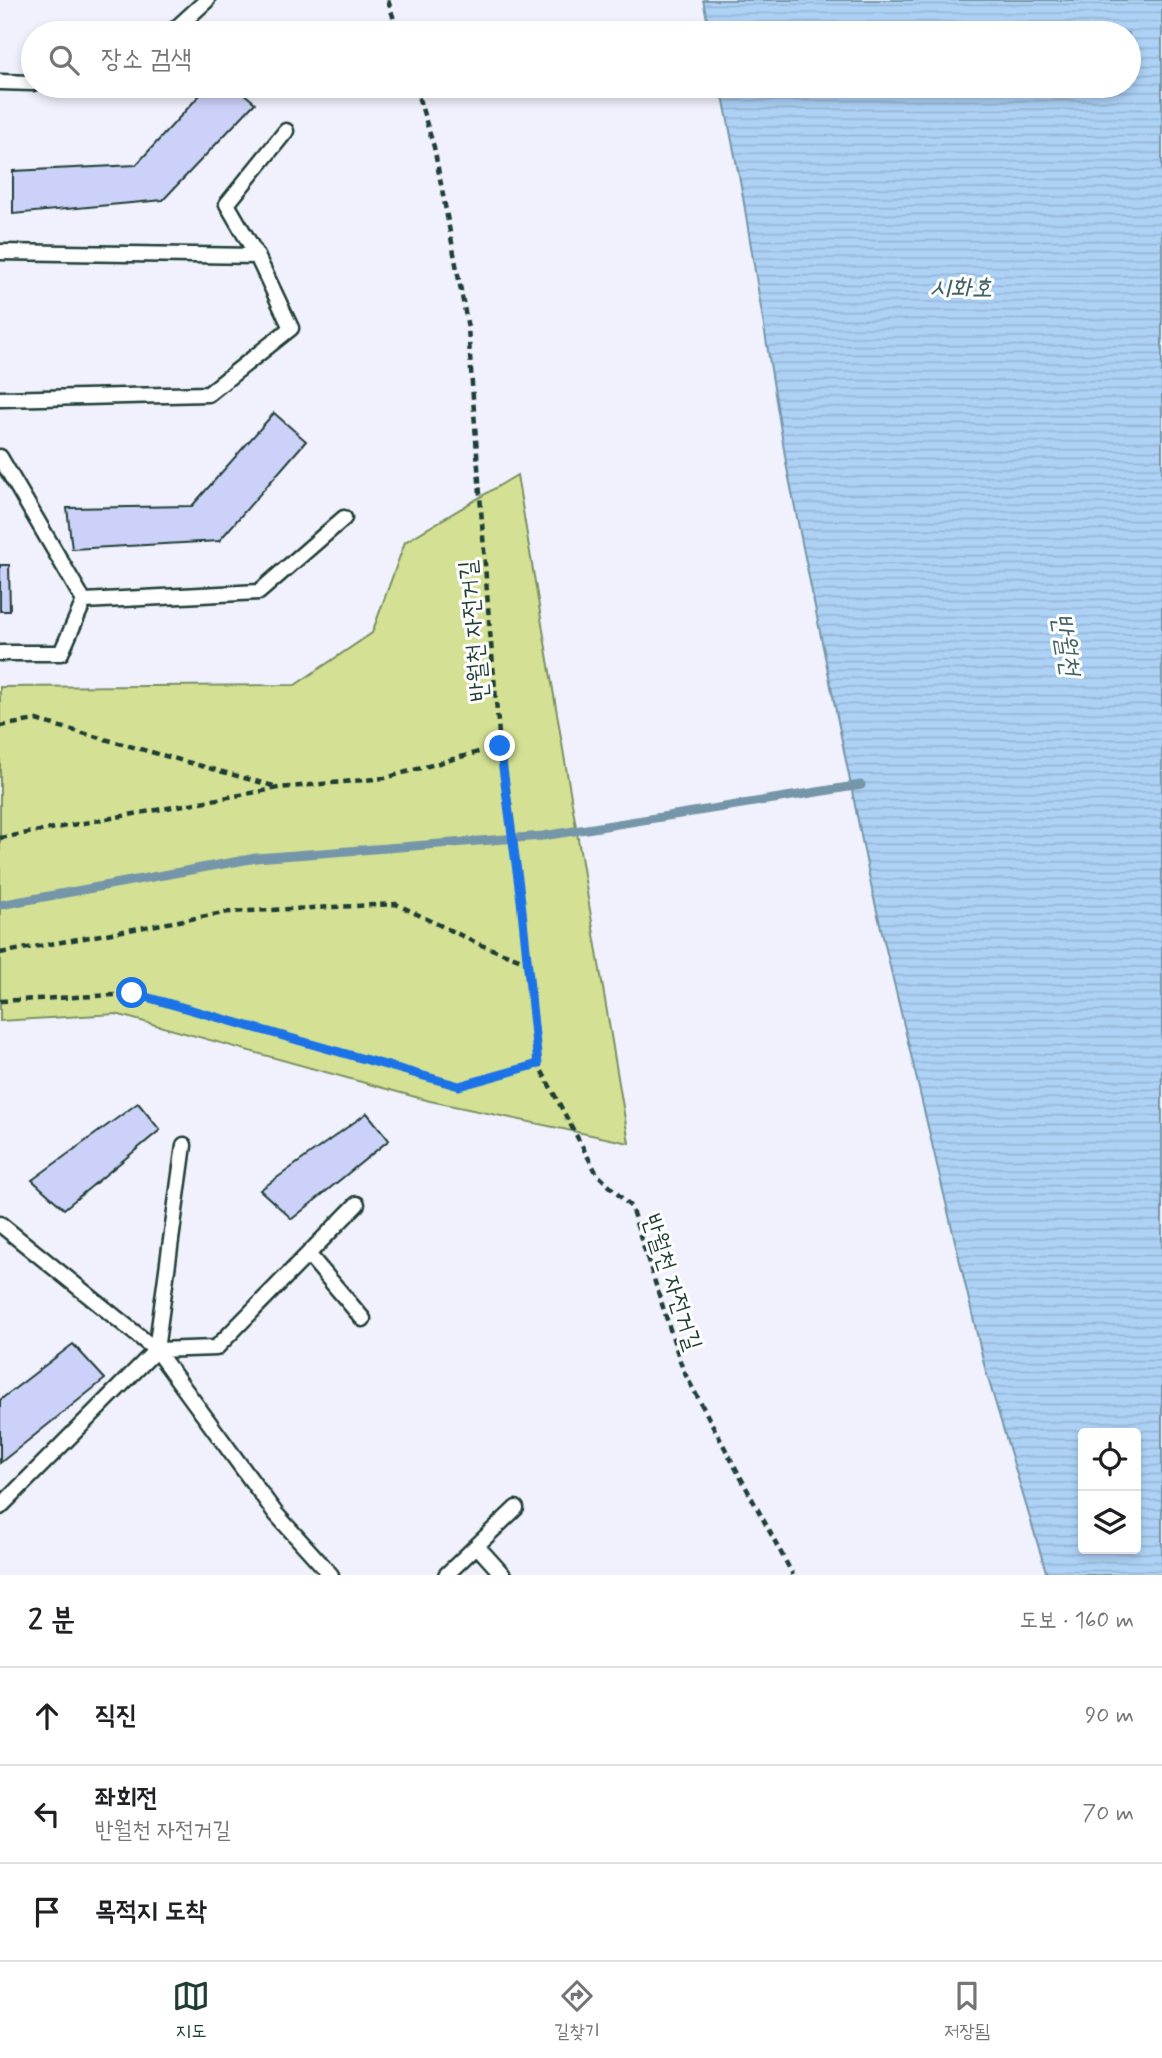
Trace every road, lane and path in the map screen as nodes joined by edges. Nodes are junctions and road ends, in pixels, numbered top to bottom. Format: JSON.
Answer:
{"nodes":[{"id":1,"x":207,"y":0,"type":"edge"},
{"id":2,"x":388,"y":0,"type":"edge"},
{"id":3,"x":184,"y":21,"type":"edge"},
{"id":4,"x":394,"y":21,"type":"edge"},
{"id":5,"x":0,"y":82,"type":"edge"},
{"id":6,"x":21,"y":83,"type":"edge"},
{"id":7,"x":419,"y":98,"type":"edge"},
{"id":8,"x":286,"y":131,"type":"dead end"},
{"id":9,"x":0,"y":252,"type":"edge"},
{"id":10,"x":257,"y":256,"type":"junction"},
{"id":11,"x":0,"y":399,"type":"edge"},
{"id":12,"x":0,"y":457,"type":"edge"},
{"id":13,"x":5,"y":478,"type":"edge"},
{"id":14,"x":344,"y":518,"type":"dead end"},
{"id":15,"x":83,"y":601,"type":"junction"},
{"id":16,"x":0,"y":653,"type":"edge"},
{"id":17,"x":0,"y":726,"type":"edge"},
{"id":18,"x":500,"y":746,"type":"junction"},
{"id":19,"x":279,"y":788,"type":"junction"},
{"id":20,"x":0,"y":838,"type":"edge"},
{"id":21,"x":0,"y":953,"type":"edge"},
{"id":22,"x":527,"y":962,"type":"junction"},
{"id":23,"x":0,"y":1001,"type":"edge"},
{"id":24,"x":538,"y":1064,"type":"junction"},
{"id":25,"x":184,"y":1145,"type":"dead end"},
{"id":26,"x":356,"y":1204,"type":"dead end"},
{"id":27,"x":0,"y":1224,"type":"edge"},
{"id":28,"x":308,"y":1254,"type":"junction"},
{"id":29,"x":363,"y":1319,"type":"dead end"},
{"id":30,"x":156,"y":1350,"type":"junction"},
{"id":31,"x":0,"y":1507,"type":"edge"},
{"id":32,"x":516,"y":1508,"type":"dead end"},
{"id":33,"x":477,"y":1546,"type":"junction"},
{"id":34,"x":331,"y":1575,"type":"edge"},
{"id":35,"x":446,"y":1575,"type":"edge"},
{"id":36,"x":503,"y":1575,"type":"edge"},
{"id":37,"x":793,"y":1575,"type":"edge"}],
"edges":[{"from":1,"to":3,"type":"lane"},
{"from":2,"to":4,"type":"path"},
{"from":5,"to":6,"type":"lane"},
{"from":7,"to":18,"type":"path","name":"반월천 자전거길"},
{"from":8,"to":10,"type":"lane"},
{"from":9,"to":10,"type":"lane"},
{"from":10,"to":11,"type":"lane"},
{"from":12,"to":13,"type":"lane"},
{"from":13,"to":15,"type":"lane"},
{"from":14,"to":15,"type":"lane"},
{"from":15,"to":16,"type":"lane"},
{"from":17,"to":19,"type":"path"},
{"from":18,"to":19,"type":"path"},
{"from":18,"to":22,"type":"path","name":"반월천 자전거길"},
{"from":19,"to":20,"type":"path"},
{"from":21,"to":22,"type":"path"},
{"from":22,"to":24,"type":"path","name":"반월천 자전거길"},
{"from":23,"to":24,"type":"path"},
{"from":24,"to":37,"type":"path","name":"반월천 자전거길"},
{"from":25,"to":30,"type":"lane"},
{"from":26,"to":28,"type":"lane"},
{"from":27,"to":30,"type":"lane"},
{"from":28,"to":29,"type":"lane"},
{"from":28,"to":30,"type":"lane"},
{"from":30,"to":31,"type":"lane"},
{"from":30,"to":34,"type":"lane"},
{"from":32,"to":33,"type":"lane"},
{"from":33,"to":35,"type":"lane"},
{"from":33,"to":36,"type":"lane"}]}
